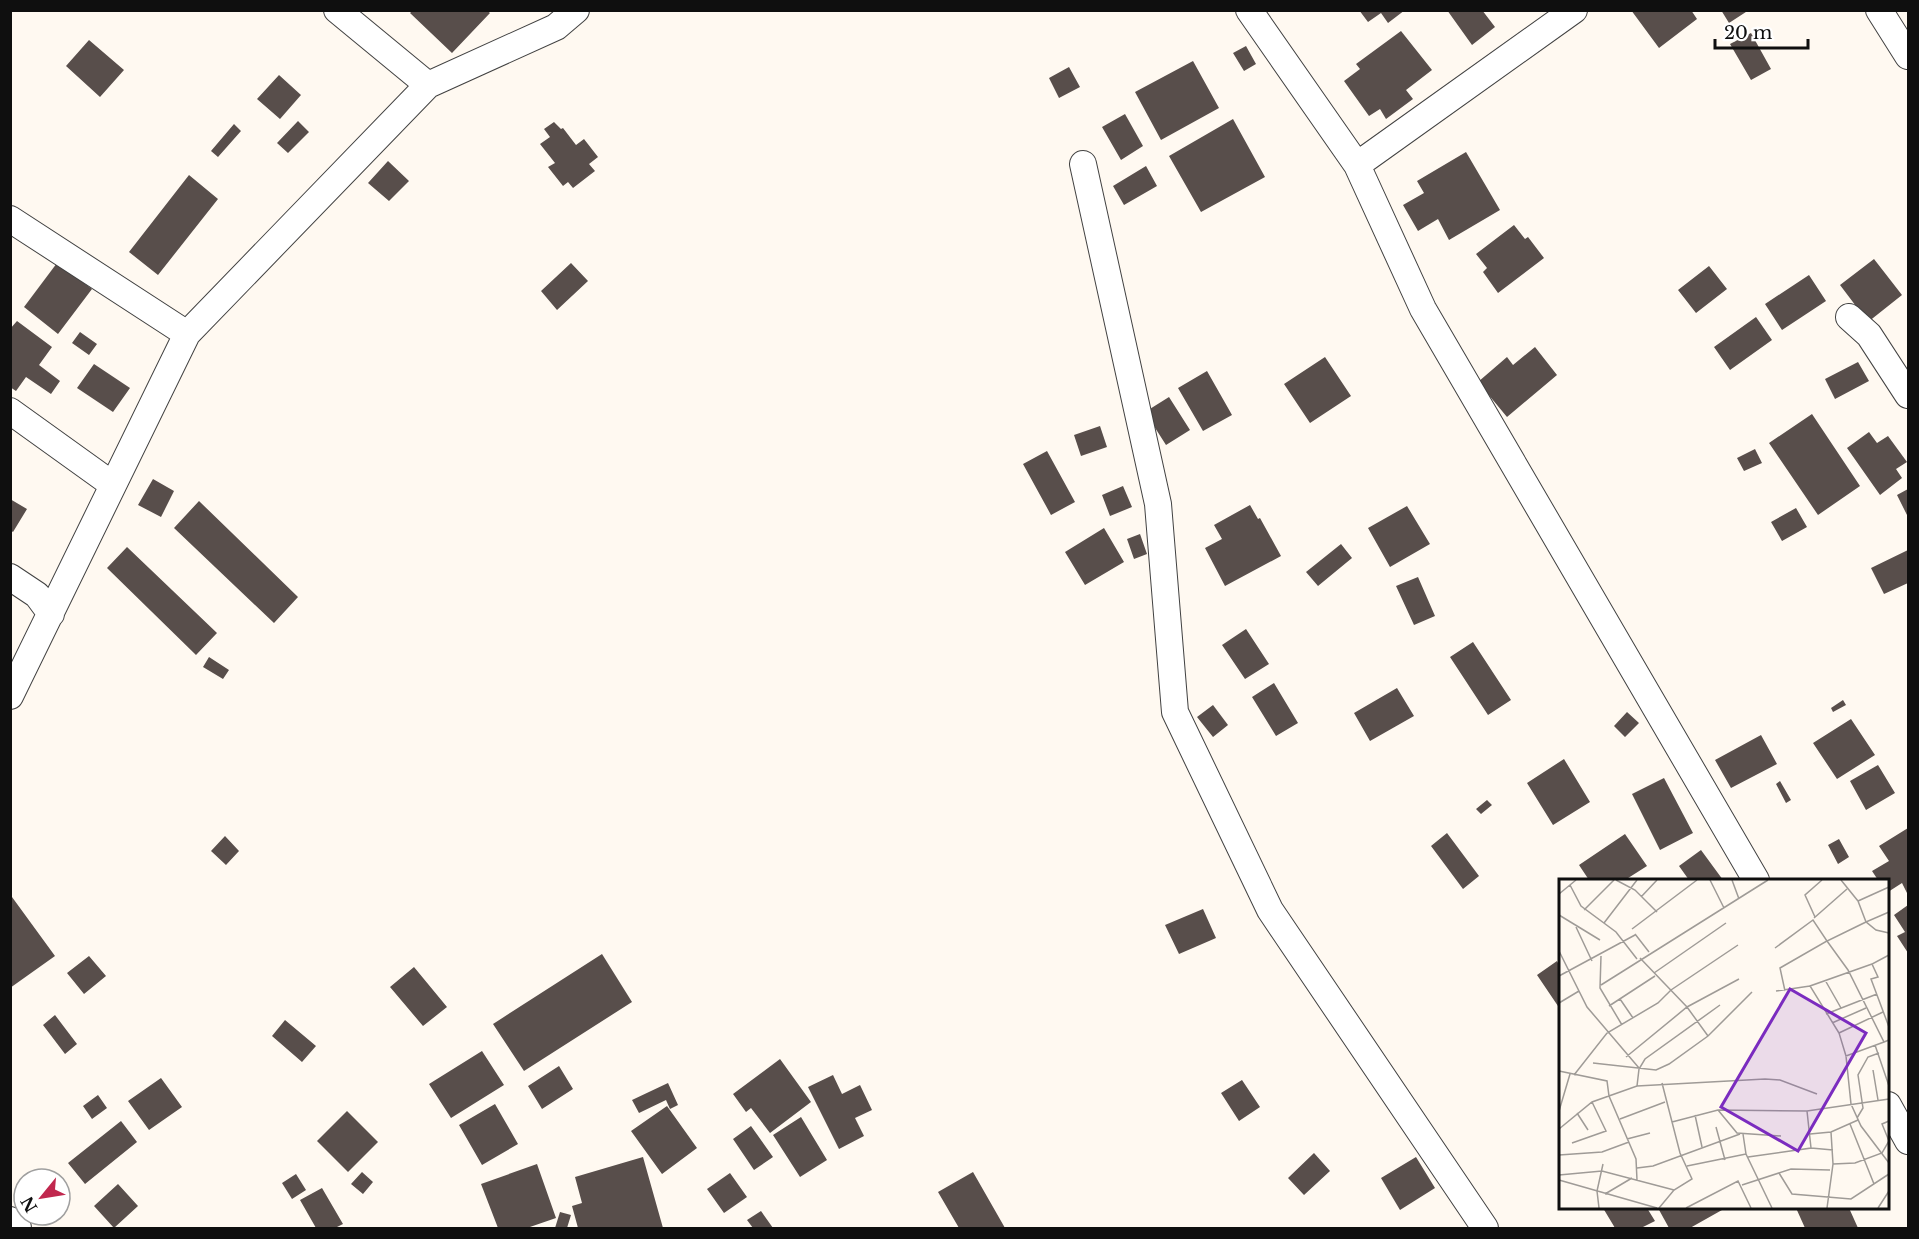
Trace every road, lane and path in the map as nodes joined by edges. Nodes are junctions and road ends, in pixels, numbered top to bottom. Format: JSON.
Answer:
{"nodes":[{"id":1,"x":337,"y":10,"type":"edge"},
{"id":2,"x":576,"y":10,"type":"edge"},
{"id":3,"x":1249,"y":10,"type":"edge"},
{"id":4,"x":1574,"y":10,"type":"edge"},
{"id":5,"x":1879,"y":10,"type":"edge"},
{"id":6,"x":1908,"y":56,"type":"edge"},
{"id":7,"x":428,"y":85,"type":"junction"},
{"id":8,"x":1083,"y":164,"type":"dead end"},
{"id":9,"x":1357,"y":165,"type":"junction"},
{"id":10,"x":10,"y":219,"type":"edge"},
{"id":11,"x":1849,"y":317,"type":"dead end"},
{"id":12,"x":187,"y":334,"type":"junction"},
{"id":13,"x":1908,"y":395,"type":"edge"},
{"id":14,"x":10,"y":411,"type":"edge"},
{"id":15,"x":113,"y":485,"type":"junction"},
{"id":16,"x":10,"y":577,"type":"edge"},
{"id":17,"x":51,"y":614,"type":"junction"},
{"id":18,"x":10,"y":696,"type":"edge"},
{"id":19,"x":1755,"y":879,"type":"edge"},
{"id":20,"x":1889,"y":1108,"type":"edge"},
{"id":21,"x":1908,"y":1141,"type":"edge"},
{"id":22,"x":10,"y":1220,"type":"edge"},
{"id":23,"x":18,"y":1228,"type":"edge"},
{"id":24,"x":1485,"y":1228,"type":"edge"}],
"edges":[{"from":1,"to":7,"type":"street"},
{"from":2,"to":7,"type":"street"},
{"from":3,"to":9,"type":"street"},
{"from":4,"to":9,"type":"street"},
{"from":5,"to":6,"type":"street"},
{"from":7,"to":12,"type":"street"},
{"from":8,"to":24,"type":"street"},
{"from":9,"to":19,"type":"street"},
{"from":10,"to":12,"type":"street"},
{"from":11,"to":13,"type":"street"},
{"from":12,"to":15,"type":"street"},
{"from":14,"to":15,"type":"street"},
{"from":15,"to":17,"type":"street"},
{"from":16,"to":17,"type":"street"},
{"from":17,"to":18,"type":"street"},
{"from":20,"to":21,"type":"street"},
{"from":22,"to":23,"type":"street"}]}
